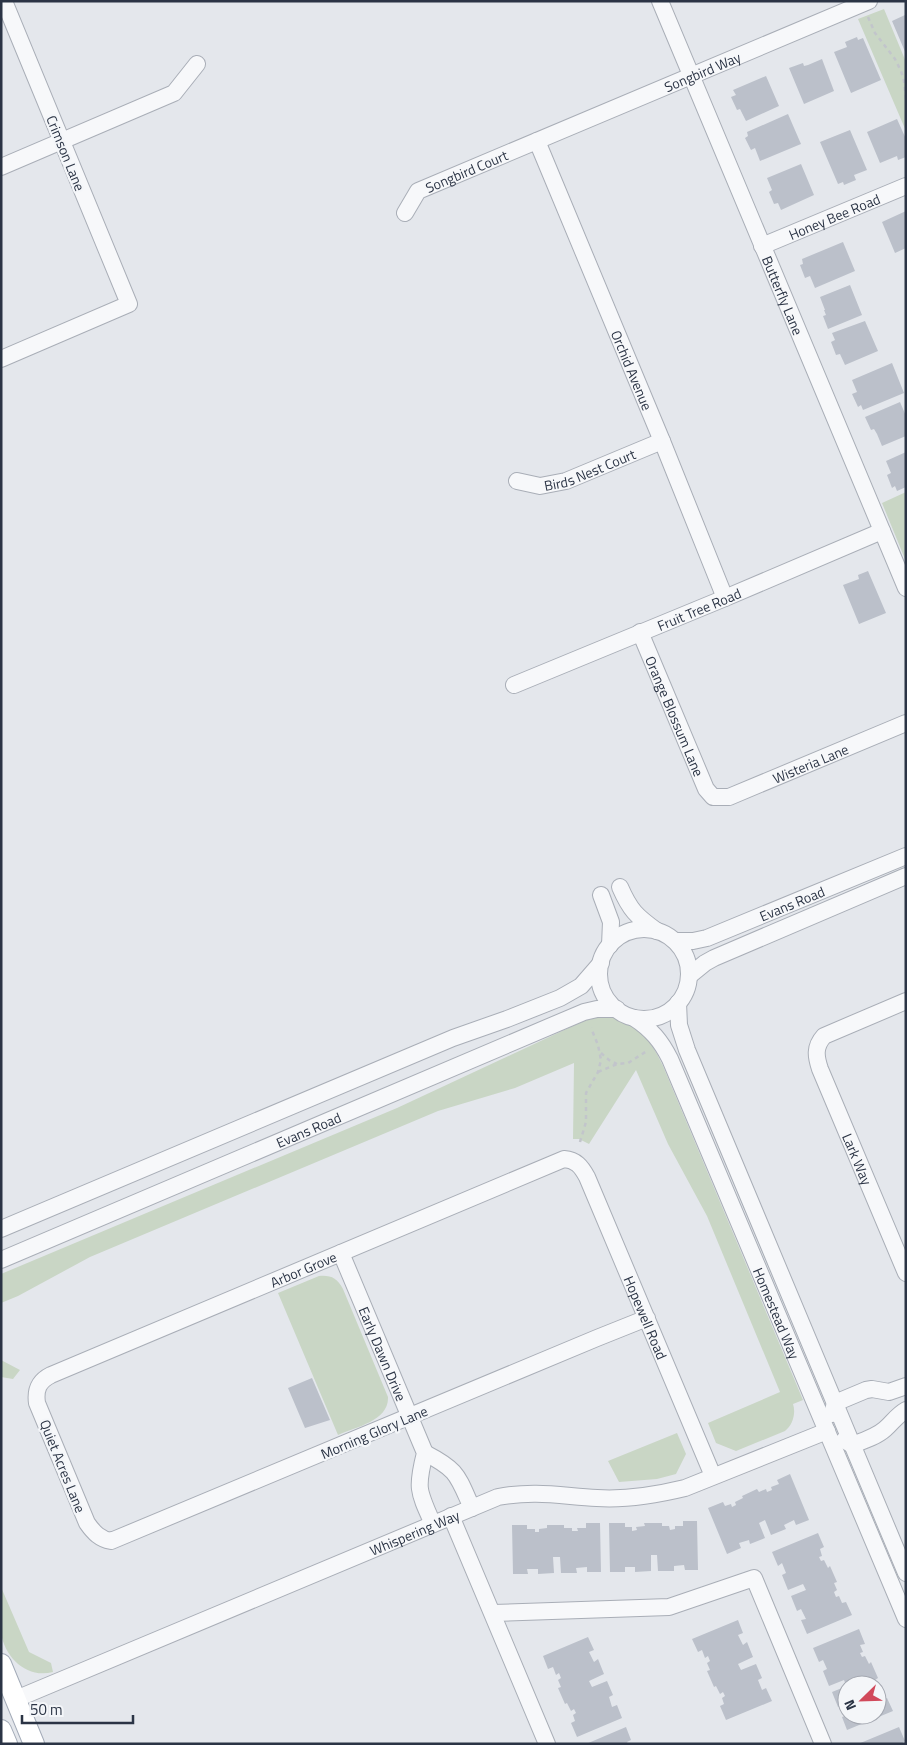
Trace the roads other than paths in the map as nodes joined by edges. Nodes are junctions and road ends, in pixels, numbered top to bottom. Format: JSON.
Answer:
{"nodes":[{"id":1,"x":4,"y":1,"type":"edge"},
{"id":2,"x":660,"y":1,"type":"edge"},
{"id":3,"x":868,"y":8,"type":"edge"},
{"id":4,"x":197,"y":64,"type":"dead end"},
{"id":5,"x":691,"y":76,"type":"junction"},
{"id":6,"x":536,"y":141,"type":"junction"},
{"id":7,"x":62,"y":142,"type":"junction"},
{"id":8,"x":1,"y":166,"type":"edge"},
{"id":9,"x":906,"y":186,"type":"edge"},
{"id":10,"x":406,"y":213,"type":"dead end"},
{"id":11,"x":762,"y":246,"type":"junction"},
{"id":12,"x":1,"y":359,"type":"edge"},
{"id":13,"x":662,"y":442,"type":"junction"},
{"id":14,"x":517,"y":480,"type":"dead end"},
{"id":15,"x":882,"y":531,"type":"junction"},
{"id":16,"x":906,"y":588,"type":"edge"},
{"id":17,"x":726,"y":598,"type":"junction"},
{"id":18,"x":640,"y":632,"type":"junction"},
{"id":19,"x":514,"y":685,"type":"dead end"},
{"id":20,"x":906,"y":723,"type":"edge"},
{"id":21,"x":713,"y":797,"type":"joint"},
{"id":22,"x":906,"y":856,"type":"edge"},
{"id":23,"x":906,"y":876,"type":"edge"},
{"id":24,"x":620,"y":887,"type":"dead end"},
{"id":25,"x":600,"y":895,"type":"dead end"},
{"id":26,"x":657,"y":931,"type":"junction"},
{"id":27,"x":675,"y":941,"type":"junction"},
{"id":28,"x":610,"y":945,"type":"junction"},
{"id":29,"x":601,"y":963,"type":"junction"},
{"id":30,"x":689,"y":976,"type":"junction"},
{"id":31,"x":906,"y":1001,"type":"edge"},
{"id":32,"x":678,"y":1003,"type":"junction"},
{"id":33,"x":617,"y":1009,"type":"junction"},
{"id":34,"x":634,"y":1018,"type":"junction"},
{"id":35,"x":250,"y":1124,"type":"junction"},
{"id":36,"x":262,"y":1150,"type":"junction"},
{"id":37,"x":574,"y":1161,"type":"joint"},
{"id":38,"x":1,"y":1229,"type":"edge"},
{"id":39,"x":341,"y":1253,"type":"junction"},
{"id":40,"x":1,"y":1260,"type":"edge"},
{"id":41,"x":906,"y":1273,"type":"edge"},
{"id":42,"x":647,"y":1318,"type":"junction"},
{"id":43,"x":906,"y":1386,"type":"edge"},
{"id":44,"x":38,"y":1388,"type":"joint"},
{"id":45,"x":889,"y":1392,"type":"junction"},
{"id":46,"x":835,"y":1403,"type":"junction"},
{"id":47,"x":902,"y":1412,"type":"edge"},
{"id":48,"x":409,"y":1417,"type":"junction"},
{"id":49,"x":827,"y":1430,"type":"junction"},
{"id":50,"x":852,"y":1445,"type":"junction"},
{"id":51,"x":425,"y":1453,"type":"junction"},
{"id":52,"x":713,"y":1476,"type":"junction"},
{"id":53,"x":472,"y":1508,"type":"junction"},
{"id":54,"x":451,"y":1516,"type":"junction"},
{"id":55,"x":433,"y":1524,"type":"junction"},
{"id":56,"x":101,"y":1538,"type":"joint"},
{"id":57,"x":906,"y":1573,"type":"edge"},
{"id":58,"x":493,"y":1614,"type":"junction"},
{"id":59,"x":906,"y":1619,"type":"edge"},
{"id":60,"x":1,"y":1664,"type":"edge"},
{"id":61,"x":16,"y":1699,"type":"junction"},
{"id":62,"x":1,"y":1730,"type":"edge"},
{"id":63,"x":7,"y":1744,"type":"edge"},
{"id":64,"x":34,"y":1744,"type":"edge"},
{"id":65,"x":547,"y":1744,"type":"edge"},
{"id":66,"x":824,"y":1744,"type":"edge"}],
"edges":[{"from":1,"to":7,"type":"street","name":"Crimson Lane"},
{"from":2,"to":5,"type":"street","name":"Butterfly Lane"},
{"from":3,"to":5,"type":"street","name":"Songbird Way"},
{"from":4,"to":7,"type":"street"},
{"from":5,"to":6,"type":"street","name":"Songbird Way"},
{"from":5,"to":11,"type":"street","name":"Butterfly Lane"},
{"from":6,"to":10,"type":"street","name":"Songbird Court"},
{"from":6,"to":13,"type":"street","name":"Orchid Avenue"},
{"from":7,"to":8,"type":"street"},
{"from":7,"to":12,"type":"street","name":"Crimson Lane"},
{"from":9,"to":11,"type":"street","name":"Honey Bee Road"},
{"from":11,"to":15,"type":"street","name":"Butterfly Lane"},
{"from":13,"to":14,"type":"street","name":"Birds Nest Court"},
{"from":13,"to":17,"type":"street","name":"Orchid Avenue"},
{"from":15,"to":16,"type":"street","name":"Butterfly Lane"},
{"from":15,"to":17,"type":"street","name":"Fruit Tree Road"},
{"from":17,"to":18,"type":"street","name":"Fruit Tree Road"},
{"from":18,"to":19,"type":"street","name":"Fruit Tree Road"},
{"from":18,"to":21,"type":"street","name":"Orange Blossum Lane"},
{"from":20,"to":21,"type":"street","name":"Wisteria Lane"},
{"from":22,"to":27,"type":"street","name":"Evans Road"},
{"from":23,"to":30,"type":"street","name":"Evans Road"},
{"from":24,"to":26,"type":"street"},
{"from":25,"to":28,"type":"street"},
{"from":26,"to":27,"type":"street"},
{"from":26,"to":28,"type":"street"},
{"from":27,"to":30,"type":"street"},
{"from":28,"to":29,"type":"street"},
{"from":29,"to":33,"type":"street"},
{"from":29,"to":35,"type":"street","name":"Evans Road"},
{"from":30,"to":32,"type":"street"},
{"from":31,"to":41,"type":"street","name":"Lark Way"},
{"from":32,"to":34,"type":"street"},
{"from":32,"to":46,"type":"street","name":"Homestead Way"},
{"from":33,"to":34,"type":"street"},
{"from":33,"to":36,"type":"street","name":"Evans Road"},
{"from":34,"to":49,"type":"street","name":"Homestead Way"},
{"from":35,"to":36,"type":"street"},
{"from":35,"to":38,"type":"street","name":"Evans Road"},
{"from":36,"to":40,"type":"street","name":"Evans Road"},
{"from":37,"to":39,"type":"street","name":"Arbor Grove"},
{"from":37,"to":42,"type":"street","name":"Hopewell Road"},
{"from":39,"to":44,"type":"street","name":"Arbor Grove"},
{"from":39,"to":48,"type":"street","name":"Early Dawn Drive"},
{"from":42,"to":48,"type":"street","name":"Morning Glory Lane"},
{"from":42,"to":52,"type":"street","name":"Hopewell Road"},
{"from":43,"to":45,"type":"street"},
{"from":44,"to":56,"type":"street","name":"Quiet Acres Lane"},
{"from":45,"to":46,"type":"street"},
{"from":45,"to":47,"type":"street"},
{"from":46,"to":49,"type":"street"},
{"from":46,"to":50,"type":"street","name":"Homestead Way"},
{"from":47,"to":50,"type":"street"},
{"from":48,"to":51,"type":"street","name":"Early Dawn Drive"},
{"from":48,"to":56,"type":"street","name":"Morning Glory Lane"},
{"from":49,"to":50,"type":"street"},
{"from":49,"to":52,"type":"street","name":"Whispering Way"},
{"from":49,"to":59,"type":"street","name":"Homestead Way"},
{"from":50,"to":57,"type":"street","name":"Homestead Way"},
{"from":51,"to":53,"type":"street"},
{"from":51,"to":55,"type":"street"},
{"from":52,"to":53,"type":"street","name":"Whispering Way"},
{"from":53,"to":54,"type":"street","name":"Whispering Way"},
{"from":54,"to":55,"type":"street","name":"Whispering Way"},
{"from":54,"to":58,"type":"street"},
{"from":55,"to":61,"type":"street","name":"Whispering Way"},
{"from":58,"to":65,"type":"street"},
{"from":58,"to":66,"type":"street"},
{"from":60,"to":61,"type":"main road"},
{"from":61,"to":64,"type":"main road"},
{"from":62,"to":63,"type":"main road"}]}
